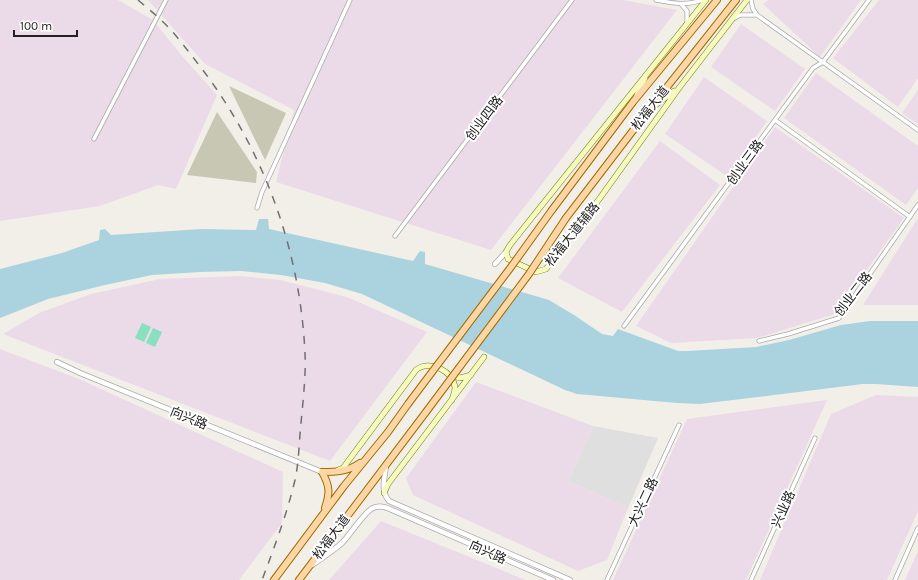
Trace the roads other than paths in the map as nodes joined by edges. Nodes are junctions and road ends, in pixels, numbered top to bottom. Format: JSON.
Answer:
{"nodes":[{"id":1,"x":166,"y":0,"type":"edge"},
{"id":2,"x":350,"y":0,"type":"edge"},
{"id":3,"x":572,"y":0,"type":"edge"},
{"id":4,"x":656,"y":0,"type":"edge"},
{"id":5,"x":702,"y":0,"type":"edge"},
{"id":6,"x":706,"y":0,"type":"edge"},
{"id":7,"x":717,"y":0,"type":"edge"},
{"id":8,"x":736,"y":0,"type":"edge"},
{"id":9,"x":747,"y":0,"type":"edge"},
{"id":10,"x":751,"y":0,"type":"edge"},
{"id":11,"x":869,"y":0,"type":"edge"},
{"id":12,"x":681,"y":4,"type":"junction"},
{"id":13,"x":757,"y":15,"type":"junction"},
{"id":14,"x":733,"y":20,"type":"junction"},
{"id":15,"x":687,"y":23,"type":"junction"},
{"id":16,"x":823,"y":62,"type":"junction"},
{"id":17,"x":649,"y":70,"type":"junction"},
{"id":18,"x":679,"y":88,"type":"junction"},
{"id":19,"x":633,"y":102,"type":"junction"},
{"id":20,"x":648,"y":111,"type":"junction"},
{"id":21,"x":775,"y":120,"type":"junction"},
{"id":22,"x":918,"y":130,"type":"edge"},
{"id":23,"x":94,"y":139,"type":"dead end"},
{"id":24,"x":918,"y":205,"type":"edge"},
{"id":25,"x":257,"y":208,"type":"dead end"},
{"id":26,"x":910,"y":217,"type":"junction"},
{"id":27,"x":395,"y":236,"type":"dead end"},
{"id":28,"x":506,"y":252,"type":"junction"},
{"id":29,"x":495,"y":264,"type":"dead end"},
{"id":30,"x":624,"y":326,"type":"dead end"},
{"id":31,"x":759,"y":341,"type":"dead end"},
{"id":32,"x":484,"y":357,"type":"dead end"},
{"id":33,"x":57,"y":362,"type":"dead end"},
{"id":34,"x":445,"y":373,"type":"junction"},
{"id":35,"x":471,"y":375,"type":"junction"},
{"id":36,"x":452,"y":400,"type":"junction"},
{"id":37,"x":679,"y":425,"type":"dead end"},
{"id":38,"x":815,"y":438,"type":"dead end"},
{"id":39,"x":366,"y":459,"type":"junction"},
{"id":40,"x":386,"y":465,"type":"junction"},
{"id":41,"x":322,"y":472,"type":"junction"},
{"id":42,"x":332,"y":472,"type":"junction"},
{"id":43,"x":384,"y":493,"type":"junction"},
{"id":44,"x":323,"y":514,"type":"junction"},
{"id":45,"x":918,"y":528,"type":"edge"},
{"id":46,"x":307,"y":569,"type":"junction"},
{"id":47,"x":274,"y":580,"type":"edge"},
{"id":48,"x":299,"y":580,"type":"edge"},
{"id":49,"x":553,"y":580,"type":"edge"},
{"id":50,"x":570,"y":580,"type":"edge"},
{"id":51,"x":607,"y":580,"type":"edge"},
{"id":52,"x":751,"y":580,"type":"edge"},
{"id":53,"x":895,"y":580,"type":"edge"}],
"edges":[{"from":1,"to":23,"type":"street"},
{"from":2,"to":25,"type":"street"},
{"from":3,"to":27,"type":"street","name":"创业四路"},
{"from":4,"to":12,"type":"street"},
{"from":5,"to":12,"type":"street"},
{"from":6,"to":15,"type":"main road"},
{"from":7,"to":19,"type":"main road","name":"松福大道"},
{"from":8,"to":20,"type":"main road","name":"松福大道"},
{"from":9,"to":14,"type":"main road","name":"松福大道辅路"},
{"from":10,"to":13,"type":"street"},
{"from":11,"to":16,"type":"street","name":"创业三路"},
{"from":12,"to":15,"type":"street"},
{"from":13,"to":14,"type":"street"},
{"from":13,"to":16,"type":"street"},
{"from":14,"to":18,"type":"main road","name":"松福大道辅路"},
{"from":15,"to":17,"type":"main road"},
{"from":16,"to":21,"type":"street","name":"创业三路"},
{"from":16,"to":22,"type":"street"},
{"from":17,"to":19,"type":"main road"},
{"from":17,"to":28,"type":"main road"},
{"from":18,"to":20,"type":"main road"},
{"from":18,"to":28,"type":"main road","name":"松福大道辅路"},
{"from":19,"to":39,"type":"main road","name":"松福大道","bridge":true},
{"from":20,"to":40,"type":"main road","name":"松福大道","bridge":true},
{"from":21,"to":26,"type":"street"},
{"from":21,"to":30,"type":"street","name":"创业三路"},
{"from":24,"to":26,"type":"street","name":"创业二路"},
{"from":26,"to":31,"type":"street","name":"创业二路"},
{"from":28,"to":29,"type":"street"},
{"from":32,"to":35,"type":"main road"},
{"from":33,"to":41,"type":"street","name":"向兴路"},
{"from":34,"to":35,"type":"main road"},
{"from":34,"to":36,"type":"main road"},
{"from":34,"to":42,"type":"main road"},
{"from":35,"to":36,"type":"main road"},
{"from":36,"to":43,"type":"main road"},
{"from":37,"to":51,"type":"street","name":"大兴二路"},
{"from":38,"to":52,"type":"street","name":"兴业路"},
{"from":39,"to":42,"type":"main road","name":"松福大道"},
{"from":39,"to":44,"type":"main road","name":"松福大道"},
{"from":40,"to":43,"type":"street"},
{"from":40,"to":46,"type":"main road","name":"松福大道"},
{"from":41,"to":42,"type":"main road","name":"松福大道"},
{"from":41,"to":44,"type":"main road","name":"松福大道"},
{"from":43,"to":50,"type":"street","name":"向兴路"},
{"from":44,"to":47,"type":"main road","name":"松福大道"},
{"from":45,"to":53,"type":"street"},
{"from":46,"to":48,"type":"main road","name":"松福大道"},
{"from":46,"to":49,"type":"street","name":"向兴路"}]}
